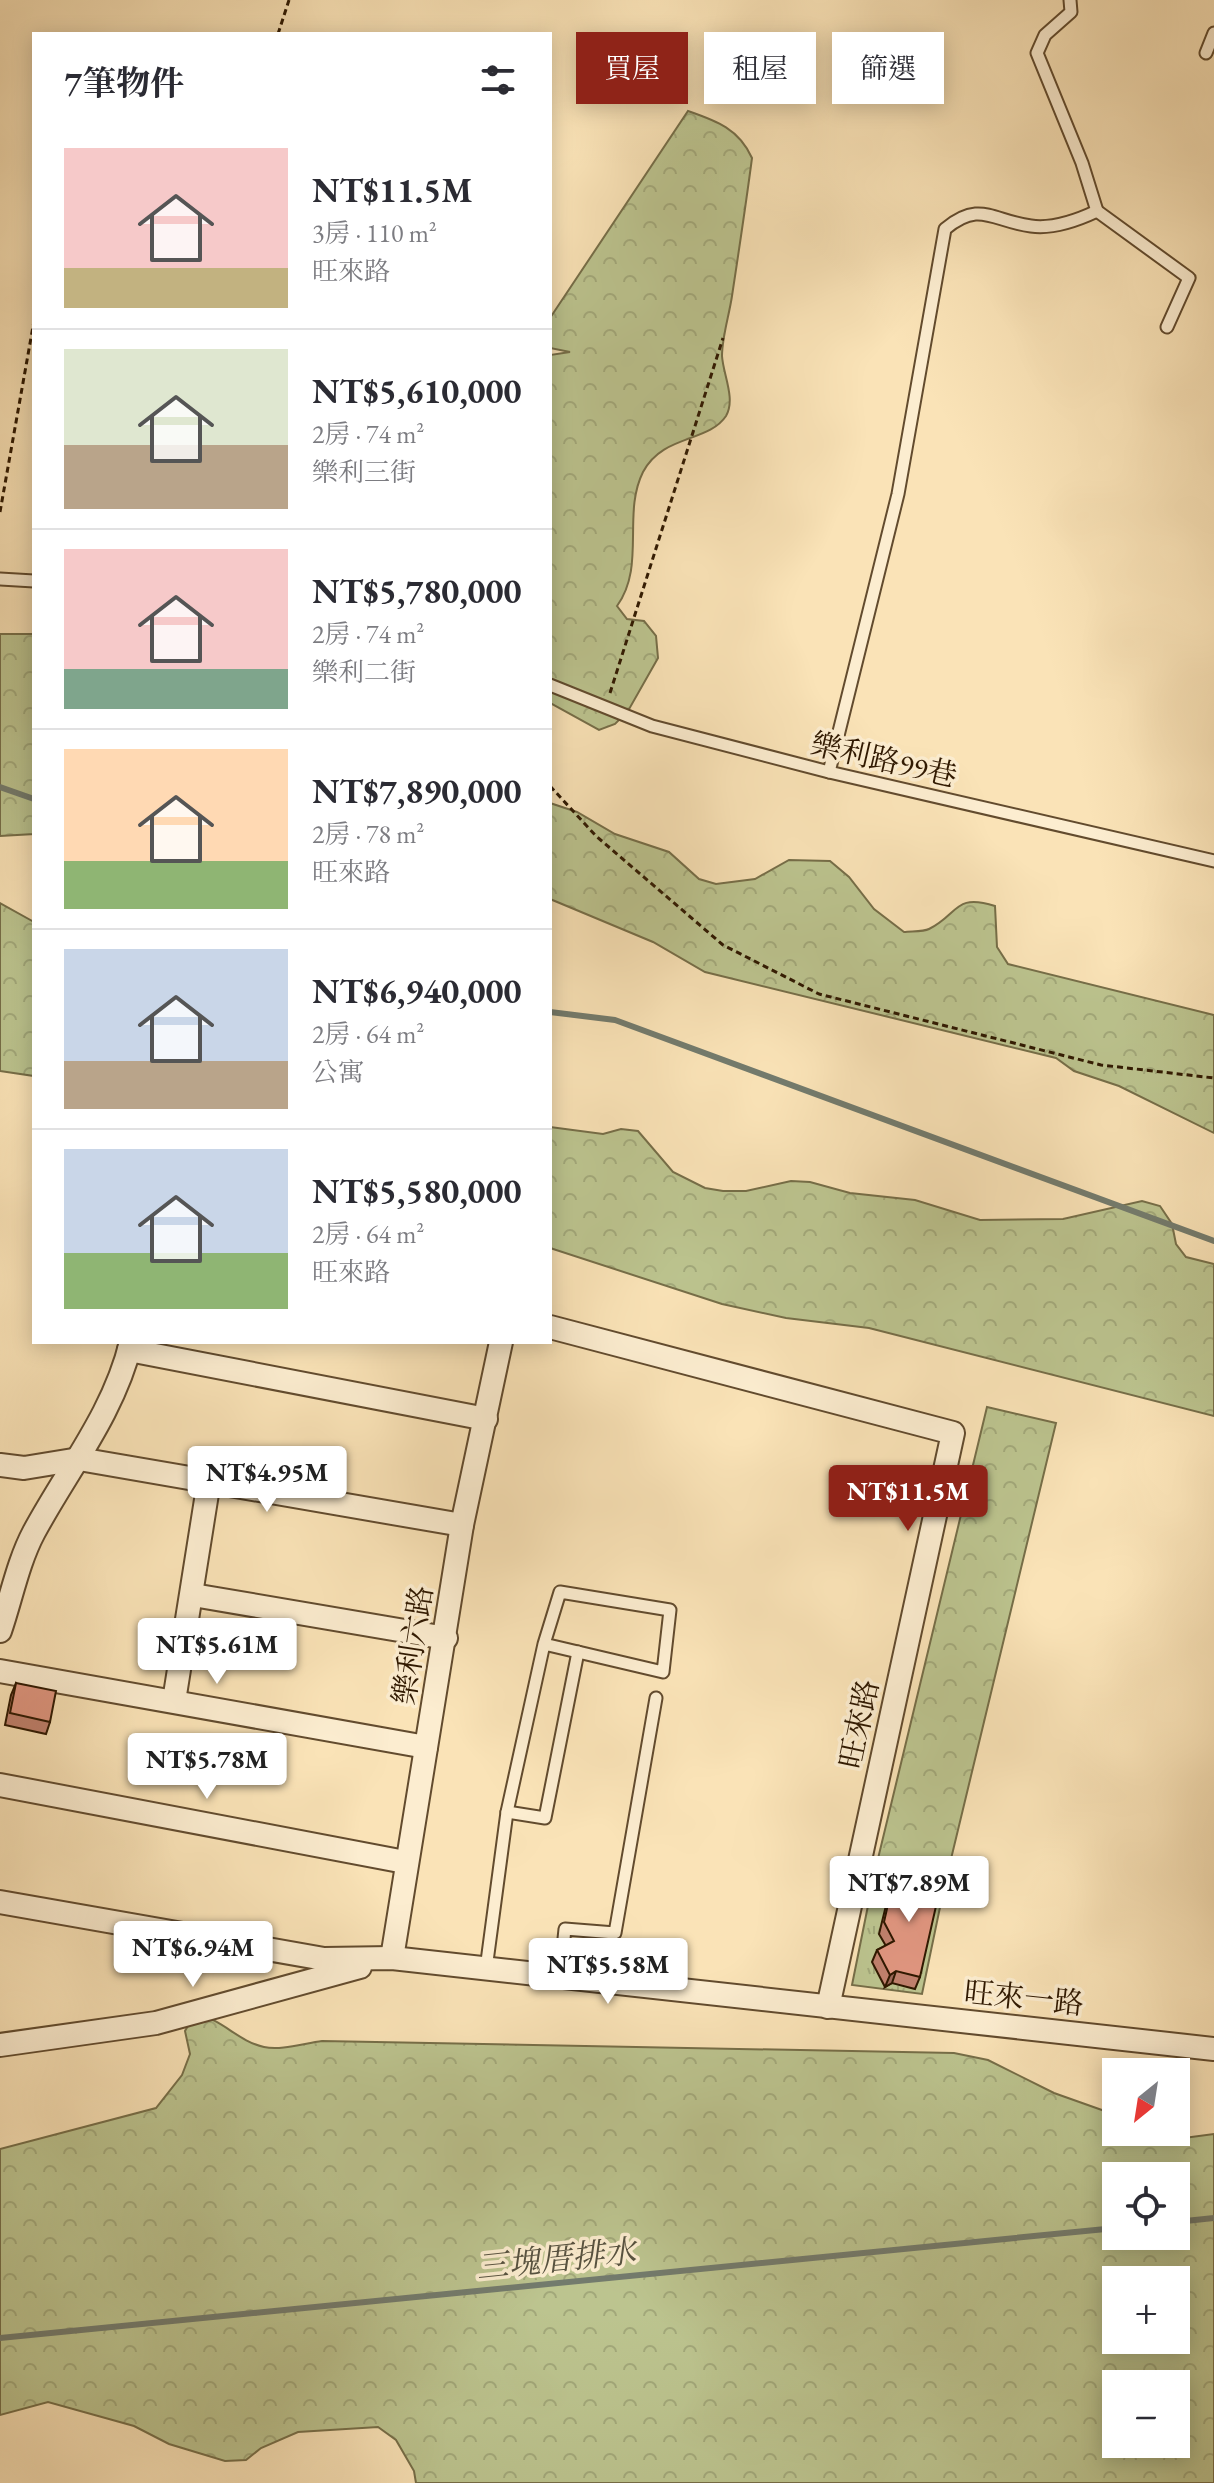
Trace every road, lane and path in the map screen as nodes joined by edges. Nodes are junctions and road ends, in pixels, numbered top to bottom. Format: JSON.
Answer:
{"nodes":[{"id":1,"x":289,"y":0,"type":"edge"},
{"id":2,"x":1070,"y":0,"type":"edge"},
{"id":3,"x":279,"y":32,"type":"edge"},
{"id":4,"x":1214,"y":33,"type":"edge"},
{"id":5,"x":1206,"y":53,"type":"dead end"},
{"id":6,"x":1097,"y":211,"type":"junction"},
{"id":7,"x":1167,"y":327,"type":"dead end"},
{"id":8,"x":32,"y":332,"type":"edge"},
{"id":9,"x":723,"y":338,"type":"dead end"},
{"id":10,"x":0,"y":512,"type":"edge"},
{"id":11,"x":0,"y":579,"type":"edge"},
{"id":12,"x":32,"y":581,"type":"edge"},
{"id":13,"x":552,"y":686,"type":"edge"},
{"id":14,"x":605,"y":707,"type":"junction"},
{"id":15,"x":829,"y":772,"type":"junction"},
{"id":16,"x":552,"y":788,"type":"edge"},
{"id":17,"x":1214,"y":861,"type":"edge"},
{"id":18,"x":1214,"y":1078,"type":"edge"},
{"id":19,"x":552,"y":1328,"type":"edge"},
{"id":20,"x":501,"y":1344,"type":"edge"},
{"id":21,"x":130,"y":1346,"type":"edge"},
{"id":22,"x":486,"y":1419,"type":"junction"},
{"id":23,"x":79,"y":1459,"type":"junction"},
{"id":24,"x":0,"y":1465,"type":"edge"},
{"id":25,"x":209,"y":1481,"type":"junction"},
{"id":26,"x":462,"y":1525,"type":"junction"},
{"id":27,"x":193,"y":1595,"type":"junction"},
{"id":28,"x":0,"y":1631,"type":"edge"},
{"id":29,"x":446,"y":1638,"type":"junction"},
{"id":30,"x":544,"y":1644,"type":"junction"},
{"id":31,"x":578,"y":1652,"type":"junction"},
{"id":32,"x":0,"y":1671,"type":"edge"},
{"id":33,"x":656,"y":1698,"type":"dead end"},
{"id":34,"x":174,"y":1701,"type":"junction"},
{"id":35,"x":426,"y":1747,"type":"junction"},
{"id":36,"x":0,"y":1785,"type":"edge"},
{"id":37,"x":507,"y":1812,"type":"junction"},
{"id":38,"x":405,"y":1862,"type":"junction"},
{"id":39,"x":0,"y":1902,"type":"edge"},
{"id":40,"x":392,"y":1958,"type":"junction"},
{"id":41,"x":486,"y":1969,"type":"junction"},
{"id":42,"x":560,"y":1977,"type":"junction"},
{"id":43,"x":828,"y":2007,"type":"junction"},
{"id":44,"x":0,"y":2045,"type":"edge"},
{"id":45,"x":1214,"y":2049,"type":"edge"}],
"edges":[{"from":1,"to":3,"type":"path"},
{"from":2,"to":6,"type":"lane"},
{"from":4,"to":5,"type":"lane"},
{"from":6,"to":7,"type":"lane"},
{"from":6,"to":15,"type":"lane"},
{"from":8,"to":10,"type":"path"},
{"from":9,"to":14,"type":"path"},
{"from":11,"to":12,"type":"lane"},
{"from":13,"to":14,"type":"lane","name":"樂利路99巷"},
{"from":14,"to":15,"type":"lane","name":"樂利路99巷"},
{"from":15,"to":17,"type":"lane","name":"樂利路99巷"},
{"from":16,"to":18,"type":"path"},
{"from":19,"to":43,"type":"street","name":"旺來路"},
{"from":20,"to":22,"type":"street","name":"樂利六路"},
{"from":21,"to":22,"type":"street"},
{"from":21,"to":23,"type":"street"},
{"from":22,"to":26,"type":"street","name":"樂利六路"},
{"from":23,"to":24,"type":"street"},
{"from":23,"to":25,"type":"street"},
{"from":23,"to":28,"type":"street"},
{"from":25,"to":26,"type":"street"},
{"from":25,"to":27,"type":"street"},
{"from":26,"to":29,"type":"street","name":"樂利六路"},
{"from":27,"to":29,"type":"street"},
{"from":27,"to":34,"type":"street"},
{"from":29,"to":35,"type":"street","name":"樂利六路"},
{"from":30,"to":31,"type":"lane"},
{"from":30,"to":31,"type":"lane"},
{"from":30,"to":37,"type":"lane"},
{"from":31,"to":37,"type":"lane"},
{"from":32,"to":34,"type":"street"},
{"from":33,"to":42,"type":"lane"},
{"from":34,"to":35,"type":"street"},
{"from":35,"to":38,"type":"street","name":"樂利六路"},
{"from":36,"to":38,"type":"street"},
{"from":37,"to":41,"type":"lane"},
{"from":38,"to":40,"type":"street","name":"樂利六路"},
{"from":39,"to":40,"type":"street"},
{"from":40,"to":41,"type":"street"},
{"from":40,"to":44,"type":"street"},
{"from":41,"to":42,"type":"street"},
{"from":42,"to":43,"type":"street"},
{"from":43,"to":45,"type":"street","name":"旺來一路"}]}
